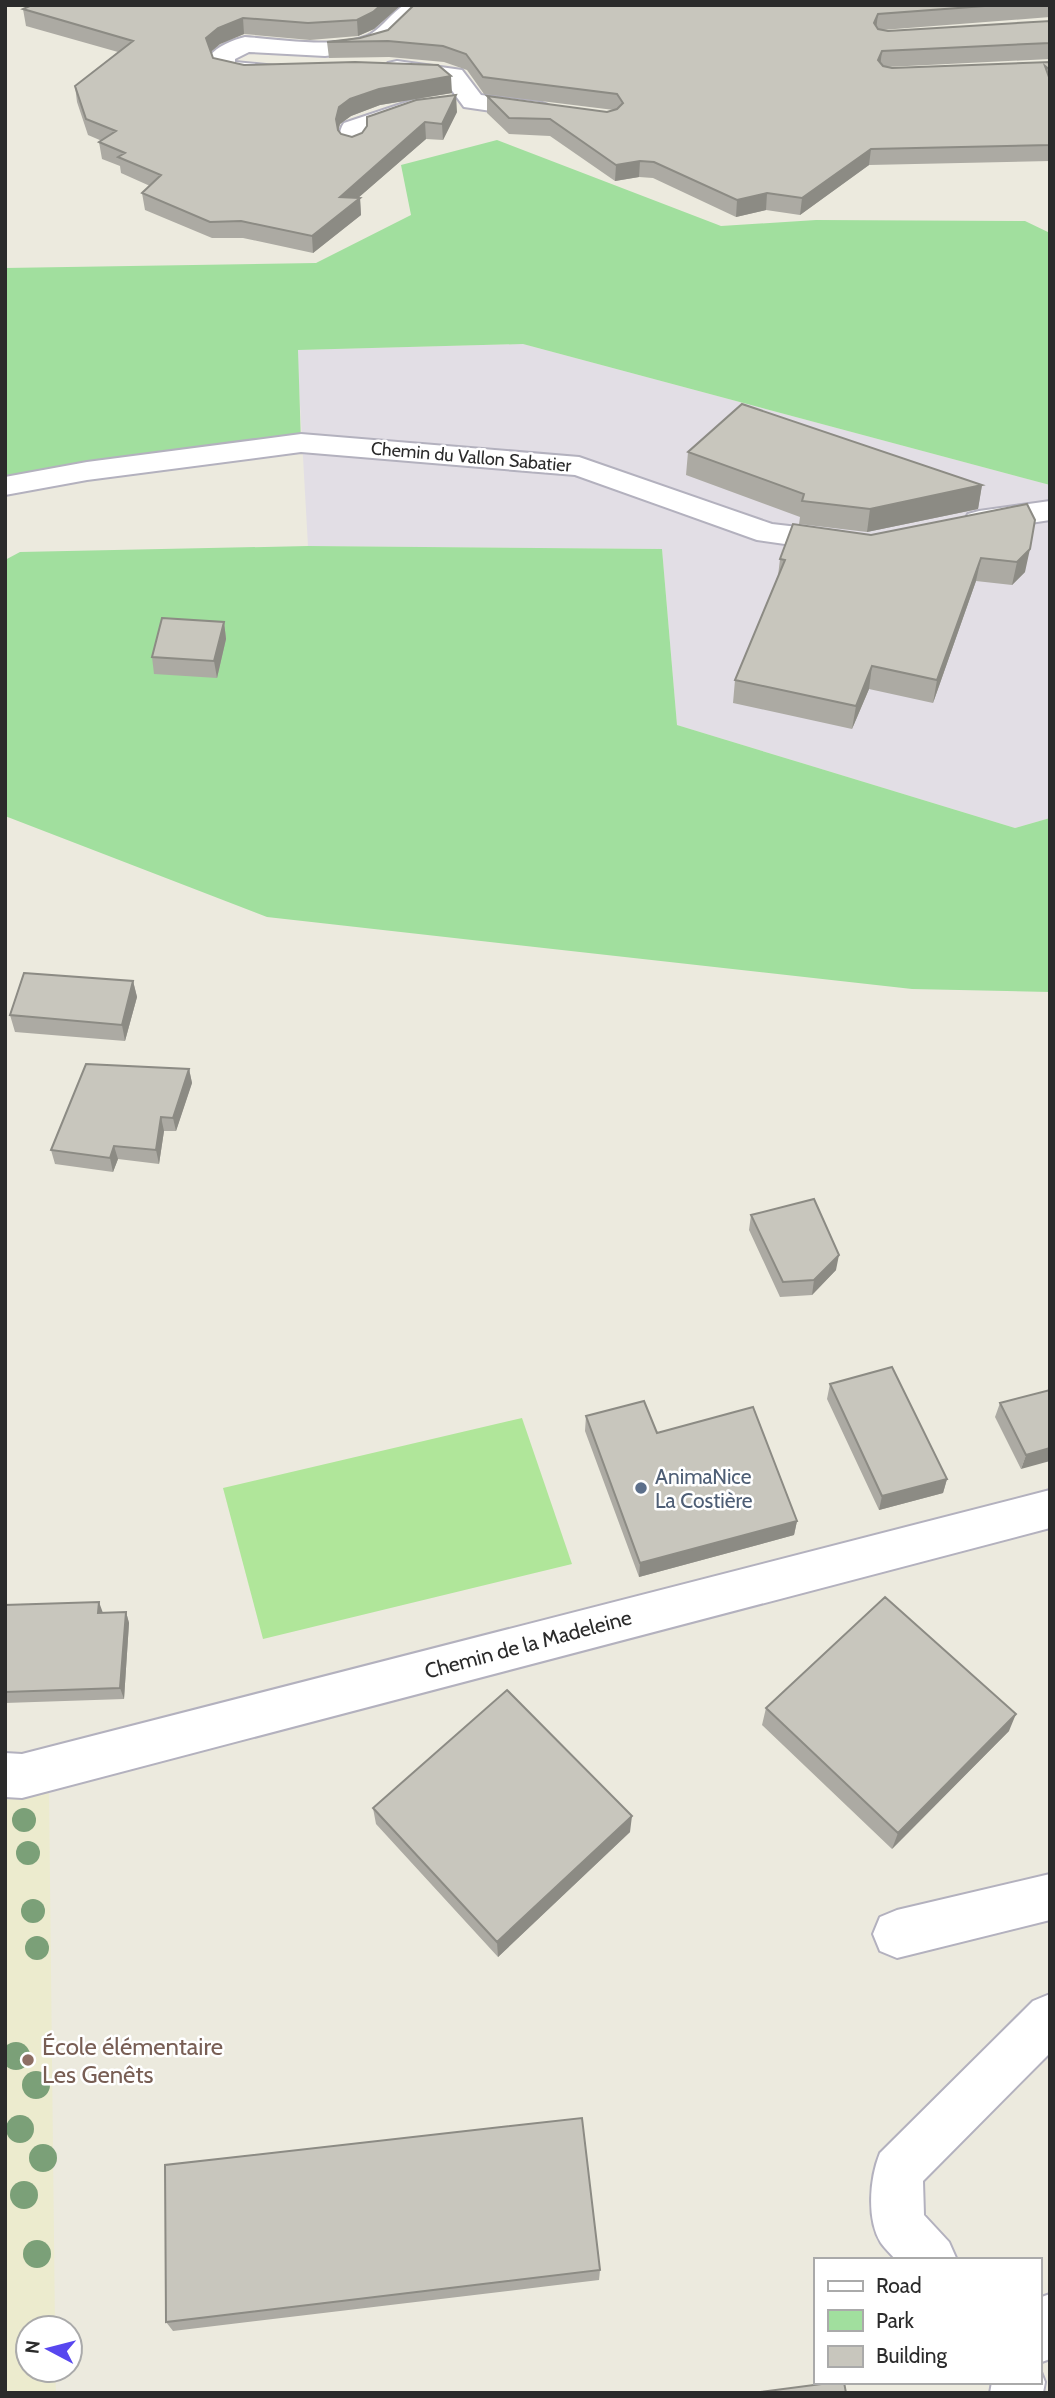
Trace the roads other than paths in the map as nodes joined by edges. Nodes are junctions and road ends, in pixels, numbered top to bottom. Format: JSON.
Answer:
{"nodes":[{"id":1,"x":421,"y":5,"type":"edge"},
{"id":2,"x":473,"y":102,"type":"junction"},
{"id":3,"x":567,"y":113,"type":"edge"},
{"id":4,"x":352,"y":143,"type":"edge"},
{"id":5,"x":5,"y":486,"type":"edge"},
{"id":6,"x":1050,"y":510,"type":"edge"},
{"id":7,"x":946,"y":528,"type":"edge"},
{"id":8,"x":867,"y":545,"type":"edge"},
{"id":9,"x":1050,"y":1509,"type":"edge"},
{"id":10,"x":5,"y":1775,"type":"edge"},
{"id":11,"x":1050,"y":1897,"type":"edge"},
{"id":12,"x":897,"y":1934,"type":"dead end"},
{"id":13,"x":1050,"y":2018,"type":"edge"},
{"id":14,"x":929,"y":2258,"type":"edge"}],
"edges":[{"from":1,"to":2,"type":"street"},
{"from":2,"to":3,"type":"street"},
{"from":2,"to":4,"type":"street"},
{"from":5,"to":8,"type":"street","name":"Chemin du Vallon Sabatier"},
{"from":6,"to":7,"type":"street"},
{"from":9,"to":10,"type":"street","name":"Chemin de la Madeleine"},
{"from":11,"to":12,"type":"street"},
{"from":13,"to":14,"type":"street"}]}
